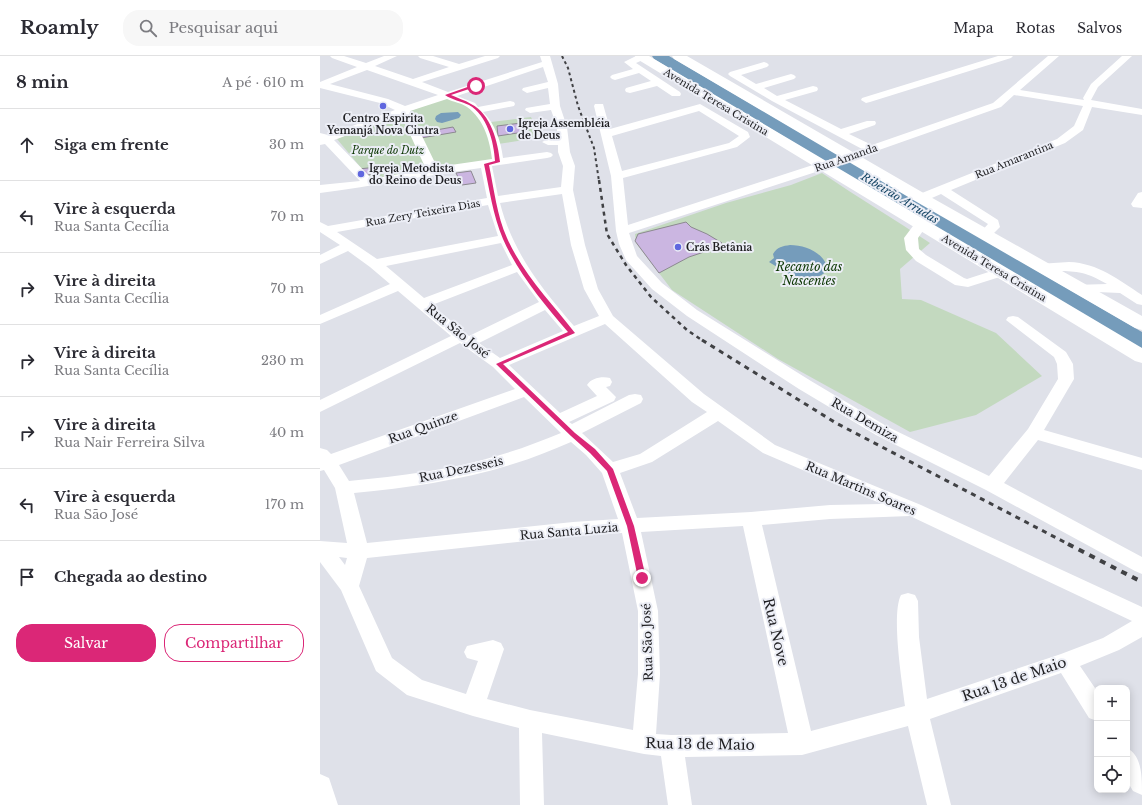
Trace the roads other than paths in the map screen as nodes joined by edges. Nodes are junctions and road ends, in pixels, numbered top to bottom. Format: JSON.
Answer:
{"nodes":[{"id":1,"x":335,"y":56,"type":"edge"},
{"id":2,"x":392,"y":56,"type":"edge"},
{"id":3,"x":423,"y":56,"type":"edge"},
{"id":4,"x":678,"y":56,"type":"edge"},
{"id":5,"x":1008,"y":56,"type":"edge"},
{"id":6,"x":1054,"y":56,"type":"edge"},
{"id":7,"x":1127,"y":56,"type":"edge"},
{"id":8,"x":546,"y":59,"type":"edge"},
{"id":9,"x":641,"y":61,"type":"edge"},
{"id":10,"x":502,"y":63,"type":"edge"},
{"id":11,"x":764,"y":65,"type":"dead end"},
{"id":12,"x":367,"y":67,"type":"junction"},
{"id":13,"x":459,"y":67,"type":"junction"},
{"id":14,"x":615,"y":77,"type":"dead end"},
{"id":15,"x":790,"y":77,"type":"dead end"},
{"id":16,"x":413,"y":82,"type":"junction"},
{"id":17,"x":659,"y":82,"type":"junction"},
{"id":18,"x":553,"y":84,"type":"junction"},
{"id":19,"x":320,"y":85,"type":"edge"},
{"id":20,"x":754,"y":87,"type":"junction"},
{"id":21,"x":813,"y":89,"type":"dead end"},
{"id":22,"x":527,"y":90,"type":"dead end"},
{"id":23,"x":630,"y":90,"type":"dead end"},
{"id":24,"x":1013,"y":92,"type":"junction"},
{"id":25,"x":676,"y":94,"type":"dead end"},
{"id":26,"x":447,"y":95,"type":"junction"},
{"id":27,"x":776,"y":99,"type":"junction"},
{"id":28,"x":866,"y":100,"type":"dead end"},
{"id":29,"x":1089,"y":101,"type":"junction"},
{"id":30,"x":513,"y":104,"type":"dead end"},
{"id":31,"x":555,"y":106,"type":"junction"},
{"id":32,"x":599,"y":106,"type":"dead end"},
{"id":33,"x":404,"y":110,"type":"junction"},
{"id":34,"x":476,"y":110,"type":"junction"},
{"id":35,"x":530,"y":110,"type":"dead end"},
{"id":36,"x":1142,"y":112,"type":"edge"},
{"id":37,"x":871,"y":123,"type":"dead end"},
{"id":38,"x":840,"y":133,"type":"junction"},
{"id":39,"x":606,"y":134,"type":"junction"},
{"id":40,"x":322,"y":139,"type":"edge"},
{"id":41,"x":548,"y":142,"type":"dead end"},
{"id":42,"x":563,"y":142,"type":"junction"},
{"id":43,"x":870,"y":149,"type":"junction"},
{"id":44,"x":547,"y":155,"type":"dead end"},
{"id":45,"x":848,"y":158,"type":"junction"},
{"id":46,"x":492,"y":163,"type":"junction"},
{"id":47,"x":827,"y":165,"type":"junction"},
{"id":48,"x":433,"y":171,"type":"junction"},
{"id":49,"x":617,"y":176,"type":"junction"},
{"id":50,"x":369,"y":183,"type":"junction"},
{"id":51,"x":320,"y":189,"type":"edge"},
{"id":52,"x":942,"y":189,"type":"junction"},
{"id":53,"x":567,"y":190,"type":"junction"},
{"id":54,"x":921,"y":198,"type":"junction"},
{"id":55,"x":494,"y":200,"type":"junction"},
{"id":56,"x":966,"y":204,"type":"junction"},
{"id":57,"x":946,"y":212,"type":"junction"},
{"id":58,"x":921,"y":225,"type":"junction"},
{"id":59,"x":324,"y":228,"type":"edge"},
{"id":60,"x":622,"y":231,"type":"junction"},
{"id":61,"x":985,"y":234,"type":"junction"},
{"id":62,"x":505,"y":238,"type":"junction"},
{"id":63,"x":349,"y":246,"type":"junction"},
{"id":64,"x":320,"y":260,"type":"edge"},
{"id":65,"x":375,"y":264,"type":"junction"},
{"id":66,"x":521,"y":266,"type":"junction"},
{"id":67,"x":1043,"y":267,"type":"junction"},
{"id":68,"x":1002,"y":272,"type":"junction"},
{"id":69,"x":400,"y":284,"type":"junction"},
{"id":70,"x":1079,"y":288,"type":"junction"},
{"id":71,"x":1121,"y":289,"type":"junction"},
{"id":72,"x":1142,"y":301,"type":"edge"},
{"id":73,"x":423,"y":303,"type":"junction"},
{"id":74,"x":547,"y":304,"type":"junction"},
{"id":75,"x":607,"y":318,"type":"junction"},
{"id":76,"x":320,"y":320,"type":"edge"},
{"id":77,"x":1013,"y":320,"type":"dead end"},
{"id":78,"x":1141,"y":322,"type":"edge"},
{"id":79,"x":572,"y":333,"type":"junction"},
{"id":80,"x":465,"y":339,"type":"junction"},
{"id":81,"x":1142,"y":357,"type":"edge"},
{"id":82,"x":499,"y":364,"type":"junction"},
{"id":83,"x":604,"y":382,"type":"dead end"},
{"id":84,"x":527,"y":390,"type":"junction"},
{"id":85,"x":635,"y":398,"type":"dead end"},
{"id":86,"x":320,"y":407,"type":"edge"},
{"id":87,"x":718,"y":413,"type":"junction"},
{"id":88,"x":568,"y":429,"type":"junction"},
{"id":89,"x":1034,"y":433,"type":"junction"},
{"id":90,"x":323,"y":460,"type":"edge"},
{"id":91,"x":1142,"y":464,"type":"edge"},
{"id":92,"x":610,"y":470,"type":"junction"},
{"id":93,"x":992,"y":485,"type":"junction"},
{"id":94,"x":344,"y":488,"type":"junction"},
{"id":95,"x":914,"y":510,"type":"junction"},
{"id":96,"x":751,"y":519,"type":"junction"},
{"id":97,"x":630,"y":526,"type":"junction"},
{"id":98,"x":320,"y":549,"type":"edge"},
{"id":99,"x":359,"y":551,"type":"junction"},
{"id":100,"x":1142,"y":566,"type":"edge"},
{"id":101,"x":349,"y":586,"type":"junction"},
{"id":102,"x":908,"y":601,"type":"dead end"},
{"id":103,"x":1142,"y":616,"type":"edge"},
{"id":104,"x":1142,"y":626,"type":"edge"},
{"id":105,"x":474,"y":652,"type":"dead end"},
{"id":106,"x":1066,"y":662,"type":"junction"},
{"id":107,"x":473,"y":706,"type":"junction"},
{"id":108,"x":1094,"y":706,"type":"edge"},
{"id":109,"x":917,"y":713,"type":"junction"},
{"id":110,"x":530,"y":720,"type":"junction"},
{"id":111,"x":644,"y":743,"type":"junction"},
{"id":112,"x":802,"y":744,"type":"junction"},
{"id":113,"x":671,"y":746,"type":"junction"},
{"id":114,"x":1130,"y":764,"type":"edge"},
{"id":115,"x":1142,"y":783,"type":"edge"},
{"id":116,"x":320,"y":786,"type":"edge"},
{"id":117,"x":326,"y":805,"type":"edge"},
{"id":118,"x":532,"y":805,"type":"edge"},
{"id":119,"x":680,"y":805,"type":"edge"},
{"id":120,"x":938,"y":805,"type":"edge"}],
"edges":[{"from":1,"to":12,"type":"street"},
{"from":2,"to":12,"type":"street"},
{"from":3,"to":13,"type":"street"},
{"from":4,"to":45,"type":"main road","name":"Avenida Teresa Cristina"},
{"from":5,"to":28,"type":"street"},
{"from":6,"to":24,"type":"street","name":"Rua Amanda"},
{"from":7,"to":29,"type":"street","name":"Rua Amarantina"},
{"from":8,"to":10,"type":"street"},
{"from":8,"to":18,"type":"street","name":"Rua Martins Soares"},
{"from":9,"to":14,"type":"street"},
{"from":9,"to":17,"type":"street"},
{"from":9,"to":47,"type":"main road","name":"Avenida Teresa Cristina"},
{"from":10,"to":13,"type":"street"},
{"from":10,"to":26,"type":"street"},
{"from":11,"to":20,"type":"street"},
{"from":12,"to":16,"type":"street"},
{"from":12,"to":19,"type":"street"},
{"from":13,"to":16,"type":"street"},
{"from":15,"to":20,"type":"street"},
{"from":16,"to":26,"type":"street"},
{"from":17,"to":23,"type":"street"},
{"from":17,"to":25,"type":"street"},
{"from":18,"to":22,"type":"street"},
{"from":18,"to":31,"type":"street","name":"Rua Martins Soares"},
{"from":19,"to":33,"type":"street"},
{"from":20,"to":27,"type":"street"},
{"from":21,"to":27,"type":"street"},
{"from":24,"to":29,"type":"street"},
{"from":24,"to":43,"type":"street","name":"Rua Amanda"},
{"from":26,"to":33,"type":"street"},
{"from":26,"to":34,"type":"street"},
{"from":27,"to":38,"type":"street"},
{"from":29,"to":36,"type":"street"},
{"from":29,"to":52,"type":"street","name":"Rua Amarantina"},
{"from":30,"to":34,"type":"street"},
{"from":31,"to":35,"type":"street"},
{"from":31,"to":42,"type":"street","name":"Rua Martins Soares"},
{"from":32,"to":39,"type":"street","name":"Rua Demiza"},
{"from":33,"to":40,"type":"street"},
{"from":33,"to":48,"type":"street"},
{"from":34,"to":46,"type":"street"},
{"from":37,"to":38,"type":"street"},
{"from":38,"to":43,"type":"street"},
{"from":39,"to":49,"type":"street","name":"Rua Demiza"},
{"from":39,"to":49,"type":"street"},
{"from":40,"to":50,"type":"street"},
{"from":41,"to":42,"type":"street"},
{"from":42,"to":53,"type":"street","name":"Rua Martins Soares"},
{"from":43,"to":45,"type":"street","name":"Rua Amanda"},
{"from":44,"to":46,"type":"street"},
{"from":45,"to":47,"type":"street","name":"Rua Amanda"},
{"from":45,"to":54,"type":"main road","name":"Avenida Teresa Cristina"},
{"from":46,"to":48,"type":"street"},
{"from":46,"to":55,"type":"street"},
{"from":47,"to":58,"type":"main road","name":"Avenida Teresa Cristina"},
{"from":47,"to":60,"type":"street","name":"Rua Amanda"},
{"from":48,"to":50,"type":"street"},
{"from":49,"to":60,"type":"street","name":"Rua Demiza"},
{"from":50,"to":51,"type":"street"},
{"from":52,"to":54,"type":"street","name":"Rua Amarantina"},
{"from":52,"to":56,"type":"street"},
{"from":53,"to":55,"type":"street","name":"Rua Zery Teixeira Dias"},
{"from":53,"to":75,"type":"street","name":"Rua Martins Soares"},
{"from":54,"to":57,"type":"main road","name":"Avenida Teresa Cristina"},
{"from":55,"to":59,"type":"street","name":"Rua Zery Teixeira Dias"},
{"from":55,"to":62,"type":"street"},
{"from":56,"to":57,"type":"street"},
{"from":56,"to":61,"type":"street"},
{"from":57,"to":61,"type":"main road","name":"Avenida Teresa Cristina"},
{"from":58,"to":68,"type":"main road","name":"Avenida Teresa Cristina"},
{"from":58,"to":68,"type":"street"},
{"from":59,"to":63,"type":"street","name":"Rua São José"},
{"from":60,"to":93,"type":"street","name":"Rua Demiza"},
{"from":61,"to":67,"type":"main road","name":"Avenida Teresa Cristina"},
{"from":62,"to":65,"type":"street"},
{"from":62,"to":66,"type":"street"},
{"from":63,"to":64,"type":"street"},
{"from":63,"to":65,"type":"street","name":"Rua São José"},
{"from":65,"to":69,"type":"street","name":"Rua São José"},
{"from":66,"to":73,"type":"street"},
{"from":66,"to":74,"type":"street"},
{"from":67,"to":70,"type":"main road","name":"Avenida Teresa Cristina"},
{"from":67,"to":71,"type":"street"},
{"from":68,"to":81,"type":"main road","name":"Avenida Teresa Cristina"},
{"from":69,"to":73,"type":"street","name":"Rua São José"},
{"from":69,"to":76,"type":"street"},
{"from":70,"to":71,"type":"street"},
{"from":70,"to":78,"type":"main road","name":"Avenida Teresa Cristina"},
{"from":71,"to":72,"type":"street"},
{"from":73,"to":80,"type":"street","name":"Rua São José"},
{"from":74,"to":79,"type":"street"},
{"from":74,"to":80,"type":"street"},
{"from":75,"to":79,"type":"street"},
{"from":75,"to":87,"type":"street","name":"Rua Martins Soares"},
{"from":77,"to":89,"type":"street"},
{"from":79,"to":82,"type":"street"},
{"from":80,"to":82,"type":"street","name":"Rua São José"},
{"from":80,"to":86,"type":"street"},
{"from":82,"to":84,"type":"street","name":"Rua São José"},
{"from":83,"to":88,"type":"street"},
{"from":84,"to":88,"type":"street","name":"Rua São José"},
{"from":84,"to":90,"type":"street","name":"Rua Quinze"},
{"from":85,"to":88,"type":"street"},
{"from":87,"to":92,"type":"street"},
{"from":87,"to":95,"type":"street","name":"Rua Martins Soares"},
{"from":88,"to":92,"type":"street","name":"Rua São José"},
{"from":88,"to":94,"type":"street","name":"Rua Dezesseis"},
{"from":89,"to":91,"type":"street"},
{"from":89,"to":93,"type":"street"},
{"from":90,"to":94,"type":"street"},
{"from":92,"to":97,"type":"street","name":"Rua São José"},
{"from":93,"to":100,"type":"street","name":"Rua Demiza"},
{"from":94,"to":99,"type":"street"},
{"from":95,"to":96,"type":"street","name":"Rua Santa Luzia"},
{"from":95,"to":103,"type":"street","name":"Rua Martins Soares"},
{"from":96,"to":97,"type":"street","name":"Rua Santa Luzia"},
{"from":96,"to":112,"type":"street","name":"Rua Nove"},
{"from":97,"to":99,"type":"street","name":"Rua Santa Luzia"},
{"from":97,"to":111,"type":"street","name":"Rua São José"},
{"from":98,"to":99,"type":"street","name":"Rua Santa Luzia"},
{"from":98,"to":101,"type":"street","name":"Rua 13 de Maio"},
{"from":99,"to":101,"type":"street"},
{"from":101,"to":107,"type":"street","name":"Rua 13 de Maio"},
{"from":102,"to":109,"type":"street"},
{"from":104,"to":106,"type":"street","name":"Rua 13 de Maio"},
{"from":105,"to":107,"type":"street"},
{"from":106,"to":108,"type":"street"},
{"from":106,"to":109,"type":"street","name":"Rua 13 de Maio"},
{"from":107,"to":110,"type":"street","name":"Rua 13 de Maio"},
{"from":109,"to":112,"type":"street","name":"Rua 13 de Maio"},
{"from":109,"to":120,"type":"street"},
{"from":110,"to":111,"type":"street","name":"Rua 13 de Maio"},
{"from":110,"to":118,"type":"street"},
{"from":111,"to":113,"type":"street","name":"Rua 13 de Maio"},
{"from":112,"to":113,"type":"street","name":"Rua 13 de Maio"},
{"from":113,"to":119,"type":"street"},
{"from":114,"to":115,"type":"street"},
{"from":116,"to":117,"type":"street"}]}
